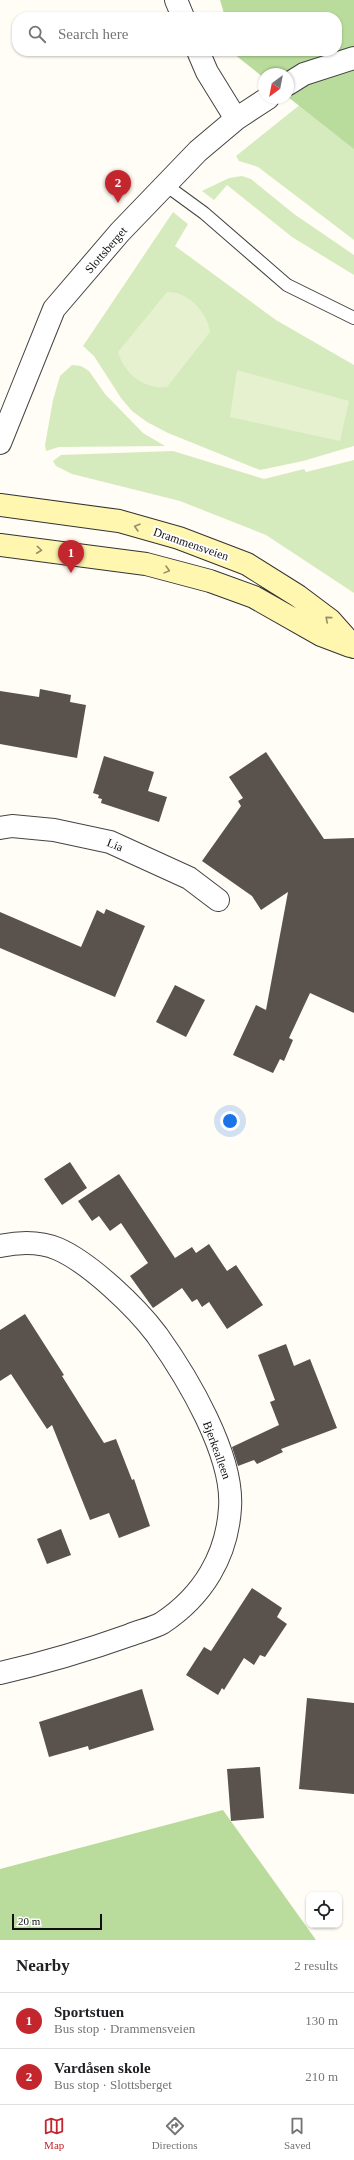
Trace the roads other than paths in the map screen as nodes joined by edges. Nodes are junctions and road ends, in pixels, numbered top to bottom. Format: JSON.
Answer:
{"nodes":[{"id":1,"x":176,"y":0,"type":"edge"},
{"id":2,"x":181,"y":12,"type":"edge"},
{"id":3,"x":200,"y":56,"type":"edge"},
{"id":4,"x":354,"y":58,"type":"edge"},
{"id":5,"x":294,"y":80,"type":"edge"},
{"id":6,"x":259,"y":104,"type":"edge"},
{"id":7,"x":236,"y":119,"type":"junction"},
{"id":8,"x":167,"y":186,"type":"junction"},
{"id":9,"x":354,"y":318,"type":"edge"},
{"id":10,"x":0,"y":443,"type":"edge"},
{"id":11,"x":0,"y":505,"type":"edge"},
{"id":12,"x":0,"y":546,"type":"edge"},
{"id":13,"x":354,"y":648,"type":"edge"},
{"id":14,"x":0,"y":828,"type":"edge"},
{"id":15,"x":218,"y":900,"type":"dead end"},
{"id":16,"x":0,"y":1246,"type":"edge"},
{"id":17,"x":0,"y":1673,"type":"edge"}],
"edges":[{"from":1,"to":2,"type":"street"},
{"from":3,"to":7,"type":"street"},
{"from":4,"to":5,"type":"street"},
{"from":6,"to":7,"type":"street","name":"Slottsberget"},
{"from":7,"to":8,"type":"street","name":"Slottsberget"},
{"from":8,"to":9,"type":"lane"},
{"from":8,"to":10,"type":"street","name":"Slottsberget"},
{"from":13,"to":11,"type":"main road","name":"Drammensveien","one_way":true},
{"from":12,"to":13,"type":"main road","name":"Drammensveien","one_way":true},
{"from":14,"to":15,"type":"street","name":"Lia"},
{"from":16,"to":17,"type":"street","name":"Bjerkealleen"}]}
